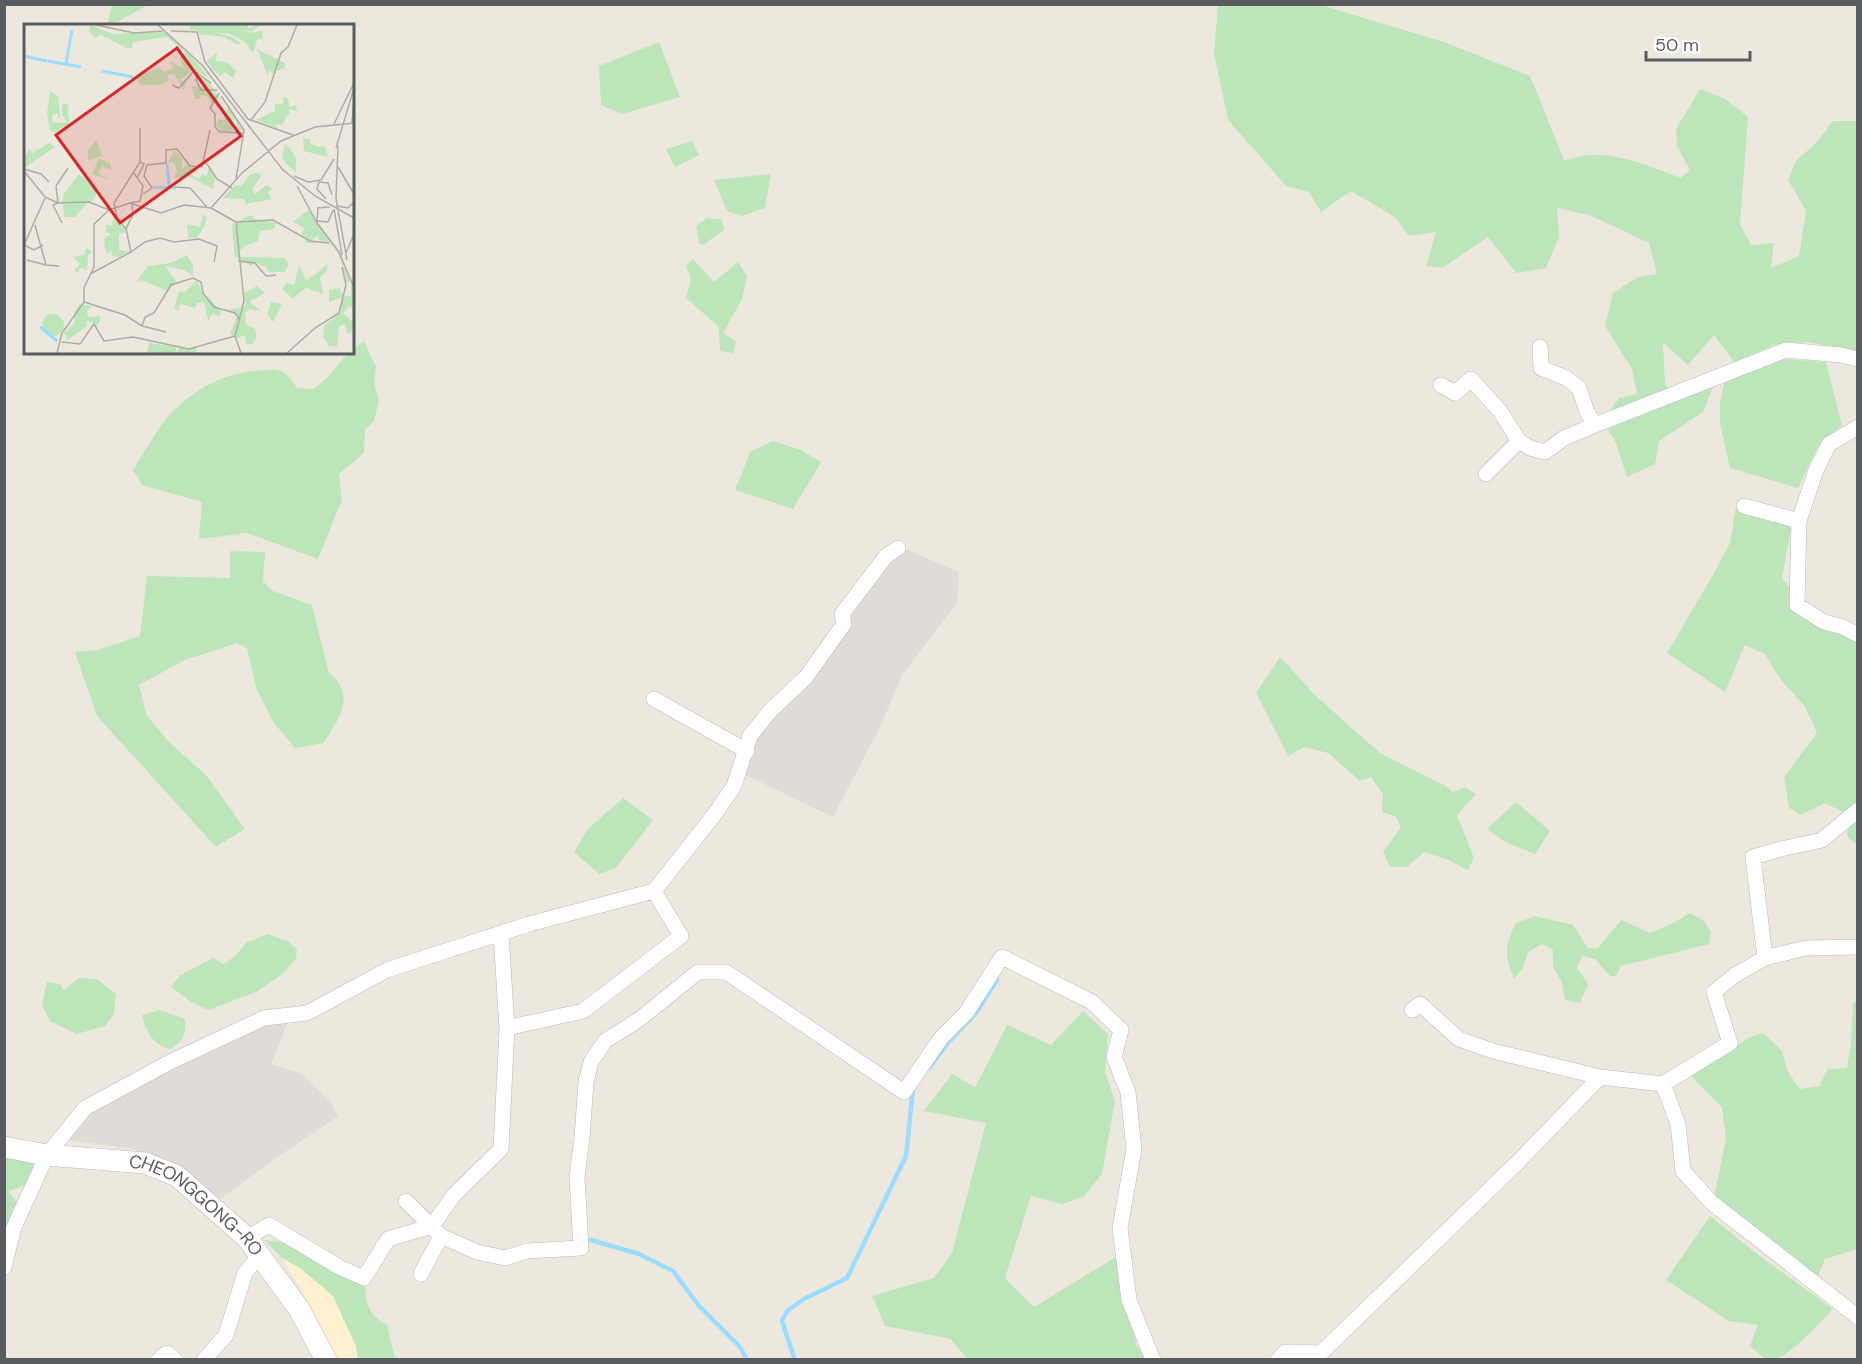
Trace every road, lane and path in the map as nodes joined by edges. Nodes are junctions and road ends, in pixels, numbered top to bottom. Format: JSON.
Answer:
{"nodes":[{"id":1,"x":1540,"y":347,"type":"dead end"},
{"id":2,"x":1857,"y":359,"type":"edge"},
{"id":3,"x":1441,"y":385,"type":"dead end"},
{"id":4,"x":1595,"y":425,"type":"junction"},
{"id":5,"x":1857,"y":427,"type":"edge"},
{"id":6,"x":1519,"y":441,"type":"junction"},
{"id":7,"x":1486,"y":474,"type":"dead end"},
{"id":8,"x":1744,"y":506,"type":"dead end"},
{"id":9,"x":1799,"y":521,"type":"junction"},
{"id":10,"x":898,"y":548,"type":"dead end"},
{"id":11,"x":1857,"y":635,"type":"edge"},
{"id":12,"x":654,"y":699,"type":"dead end"},
{"id":13,"x":747,"y":751,"type":"junction"},
{"id":14,"x":1857,"y":810,"type":"edge"},
{"id":15,"x":654,"y":891,"type":"junction"},
{"id":16,"x":501,"y":934,"type":"junction"},
{"id":17,"x":1857,"y":947,"type":"edge"},
{"id":18,"x":1765,"y":958,"type":"junction"},
{"id":19,"x":1412,"y":1010,"type":"dead end"},
{"id":20,"x":507,"y":1029,"type":"junction"},
{"id":21,"x":1600,"y":1077,"type":"junction"},
{"id":22,"x":1663,"y":1084,"type":"junction"},
{"id":23,"x":4,"y":1148,"type":"edge"},
{"id":24,"x":47,"y":1155,"type":"junction"},
{"id":25,"x":406,"y":1201,"type":"dead end"},
{"id":26,"x":437,"y":1231,"type":"junction"},
{"id":27,"x":247,"y":1238,"type":"junction"},
{"id":28,"x":260,"y":1255,"type":"junction"},
{"id":29,"x":4,"y":1267,"type":"edge"},
{"id":30,"x":420,"y":1274,"type":"dead end"},
{"id":31,"x":1857,"y":1317,"type":"edge"},
{"id":32,"x":1323,"y":1356,"type":"edge"},
{"id":33,"x":159,"y":1359,"type":"edge"},
{"id":34,"x":175,"y":1359,"type":"edge"},
{"id":35,"x":204,"y":1359,"type":"edge"},
{"id":36,"x":326,"y":1359,"type":"edge"},
{"id":37,"x":1153,"y":1359,"type":"edge"},
{"id":38,"x":1278,"y":1359,"type":"edge"}],
"edges":[{"from":1,"to":4,"type":"street"},
{"from":2,"to":4,"type":"street"},
{"from":3,"to":6,"type":"street"},
{"from":4,"to":6,"type":"street"},
{"from":5,"to":9,"type":"street"},
{"from":6,"to":7,"type":"street"},
{"from":8,"to":9,"type":"street"},
{"from":9,"to":11,"type":"street"},
{"from":10,"to":13,"type":"street"},
{"from":12,"to":13,"type":"street"},
{"from":13,"to":15,"type":"street"},
{"from":14,"to":18,"type":"street"},
{"from":15,"to":16,"type":"street"},
{"from":15,"to":20,"type":"street"},
{"from":16,"to":20,"type":"street"},
{"from":16,"to":24,"type":"street"},
{"from":17,"to":18,"type":"street"},
{"from":18,"to":22,"type":"street"},
{"from":19,"to":21,"type":"street"},
{"from":20,"to":26,"type":"street"},
{"from":21,"to":22,"type":"street"},
{"from":21,"to":32,"type":"street"},
{"from":22,"to":31,"type":"street"},
{"from":23,"to":24,"type":"street","name":"CHEONGGONG-RO"},
{"from":24,"to":27,"type":"street","name":"CHEONGGONG-RO"},
{"from":24,"to":29,"type":"street"},
{"from":25,"to":26,"type":"street"},
{"from":26,"to":27,"type":"street"},
{"from":26,"to":30,"type":"street"},
{"from":26,"to":37,"type":"street"},
{"from":27,"to":28,"type":"street","name":"CHEONGGONG-RO"},
{"from":28,"to":35,"type":"street"},
{"from":28,"to":36,"type":"street","name":"CHEONGGONG-RO"},
{"from":32,"to":38,"type":"street"},
{"from":33,"to":34,"type":"street"}]}
